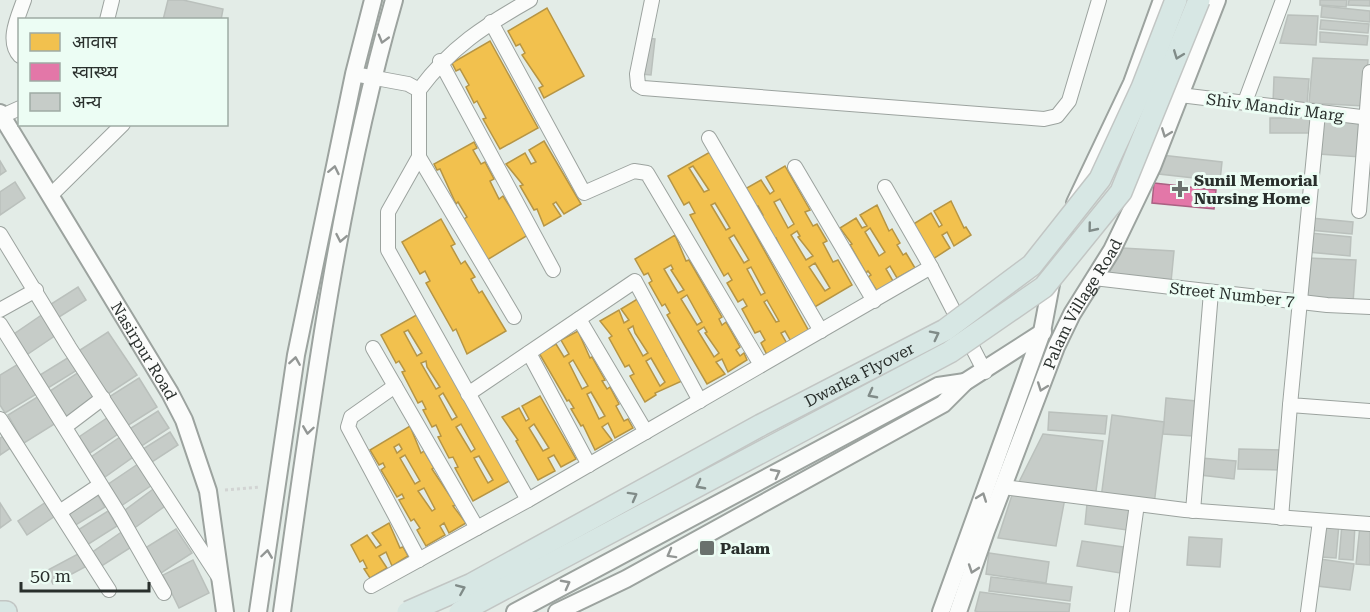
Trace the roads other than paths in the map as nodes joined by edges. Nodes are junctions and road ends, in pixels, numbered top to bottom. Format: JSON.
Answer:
{"nodes":[{"id":1,"x":24,"y":0,"type":"edge"},
{"id":2,"x":112,"y":0,"type":"edge"},
{"id":3,"x":373,"y":0,"type":"edge"},
{"id":4,"x":394,"y":0,"type":"edge"},
{"id":5,"x":530,"y":0,"type":"edge"},
{"id":6,"x":652,"y":0,"type":"edge"},
{"id":7,"x":1099,"y":0,"type":"edge"},
{"id":8,"x":1162,"y":0,"type":"edge"},
{"id":9,"x":1176,"y":0,"type":"edge"},
{"id":10,"x":1199,"y":0,"type":"edge"},
{"id":11,"x":1218,"y":0,"type":"edge"},
{"id":12,"x":1283,"y":0,"type":"edge"},
{"id":13,"x":19,"y":18,"type":"edge"},
{"id":14,"x":108,"y":18,"type":"edge"},
{"id":15,"x":18,"y":21,"type":"edge"},
{"id":16,"x":491,"y":22,"type":"junction"},
{"id":17,"x":18,"y":54,"type":"edge"},
{"id":18,"x":440,"y":61,"type":"junction"},
{"id":19,"x":1370,"y":72,"type":"edge"},
{"id":20,"x":354,"y":74,"type":"junction"},
{"id":21,"x":372,"y":78,"type":"junction"},
{"id":22,"x":418,"y":90,"type":"junction"},
{"id":23,"x":1180,"y":95,"type":"junction"},
{"id":24,"x":1245,"y":102,"type":"junction"},
{"id":25,"x":18,"y":109,"type":"edge"},
{"id":26,"x":1318,"y":113,"type":"junction"},
{"id":27,"x":1,"y":115,"type":"edge"},
{"id":28,"x":1368,"y":117,"type":"edge"},
{"id":29,"x":121,"y":126,"type":"edge"},
{"id":30,"x":709,"y":138,"type":"dead end"},
{"id":31,"x":419,"y":157,"type":"junction"},
{"id":32,"x":795,"y":167,"type":"dead end"},
{"id":33,"x":885,"y":187,"type":"dead end"},
{"id":34,"x":50,"y":196,"type":"junction"},
{"id":35,"x":1359,"y":211,"type":"dead end"},
{"id":36,"x":0,"y":234,"type":"edge"},
{"id":37,"x":931,"y":267,"type":"junction"},
{"id":38,"x":553,"y":270,"type":"dead end"},
{"id":39,"x":313,"y":272,"type":"junction"},
{"id":40,"x":334,"y":274,"type":"junction"},
{"id":41,"x":1094,"y":278,"type":"junction"},
{"id":42,"x":36,"y":290,"type":"junction"},
{"id":43,"x":1211,"y":292,"type":"junction"},
{"id":44,"x":873,"y":301,"type":"junction"},
{"id":45,"x":1300,"y":302,"type":"junction"},
{"id":46,"x":1370,"y":307,"type":"edge"},
{"id":47,"x":0,"y":310,"type":"edge"},
{"id":48,"x":1072,"y":314,"type":"junction"},
{"id":49,"x":514,"y":317,"type":"dead end"},
{"id":50,"x":579,"y":319,"type":"junction"},
{"id":51,"x":0,"y":324,"type":"edge"},
{"id":52,"x":821,"y":331,"type":"junction"},
{"id":53,"x":1042,"y":332,"type":"junction"},
{"id":54,"x":373,"y":348,"type":"dead end"},
{"id":55,"x":529,"y":353,"type":"junction"},
{"id":56,"x":761,"y":365,"type":"junction"},
{"id":57,"x":984,"y":372,"type":"junction"},
{"id":58,"x":965,"y":382,"type":"junction"},
{"id":59,"x":395,"y":386,"type":"junction"},
{"id":60,"x":468,"y":394,"type":"junction"},
{"id":61,"x":103,"y":398,"type":"junction"},
{"id":62,"x":699,"y":401,"type":"junction"},
{"id":63,"x":1290,"y":405,"type":"junction"},
{"id":64,"x":1370,"y":411,"type":"edge"},
{"id":65,"x":0,"y":419,"type":"edge"},
{"id":66,"x":66,"y":426,"type":"junction"},
{"id":67,"x":646,"y":432,"type":"junction"},
{"id":68,"x":589,"y":465,"type":"junction"},
{"id":69,"x":100,"y":485,"type":"junction"},
{"id":70,"x":1003,"y":488,"type":"junction"},
{"id":71,"x":528,"y":500,"type":"junction"},
{"id":72,"x":1137,"y":504,"type":"junction"},
{"id":73,"x":61,"y":511,"type":"junction"},
{"id":74,"x":1193,"y":511,"type":"junction"},
{"id":75,"x":1281,"y":518,"type":"junction"},
{"id":76,"x":1320,"y":521,"type":"junction"},
{"id":77,"x":1370,"y":524,"type":"edge"},
{"id":78,"x":477,"y":528,"type":"junction"},
{"id":79,"x":419,"y":560,"type":"junction"},
{"id":80,"x":221,"y":581,"type":"junction"},
{"id":81,"x":371,"y":586,"type":"dead end"},
{"id":82,"x":109,"y":590,"type":"dead end"},
{"id":83,"x":164,"y":593,"type":"dead end"},
{"id":84,"x":0,"y":612,"type":"edge"},
{"id":85,"x":6,"y":612,"type":"edge"},
{"id":86,"x":225,"y":612,"type":"edge"},
{"id":87,"x":258,"y":612,"type":"edge"},
{"id":88,"x":282,"y":612,"type":"edge"},
{"id":89,"x":408,"y":612,"type":"edge"},
{"id":90,"x":460,"y":612,"type":"edge"},
{"id":91,"x":515,"y":612,"type":"edge"},
{"id":92,"x":557,"y":612,"type":"edge"},
{"id":93,"x":941,"y":612,"type":"edge"},
{"id":94,"x":958,"y":612,"type":"edge"},
{"id":95,"x":1122,"y":612,"type":"edge"},
{"id":96,"x":1308,"y":612,"type":"edge"}],
"edges":[{"from":1,"to":13,"type":"street"},
{"from":2,"to":14,"type":"street"},
{"from":3,"to":20,"type":"street"},
{"from":4,"to":21,"type":"street","one_way":true},
{"from":5,"to":16,"type":"street"},
{"from":6,"to":7,"type":"street"},
{"from":8,"to":53,"type":"street","name":"Palam Village Road"},
{"from":89,"to":9,"type":"main road","name":"Dwarka Flyover","one_way":true,"bridge":true},
{"from":10,"to":90,"type":"main road","name":"Dwarka Flyover","one_way":true,"bridge":true},
{"from":11,"to":23,"type":"street","name":"Palam Village Road"},
{"from":12,"to":24,"type":"street"},
{"from":15,"to":17,"type":"street"},
{"from":16,"to":18,"type":"street"},
{"from":16,"to":56,"type":"street"},
{"from":18,"to":22,"type":"street"},
{"from":18,"to":38,"type":"street"},
{"from":19,"to":28,"type":"street"},
{"from":20,"to":21,"type":"street"},
{"from":39,"to":20,"type":"street","one_way":true},
{"from":21,"to":22,"type":"street"},
{"from":21,"to":40,"type":"street","one_way":true},
{"from":22,"to":31,"type":"street"},
{"from":23,"to":24,"type":"street","name":"Shiv Mandir Marg"},
{"from":23,"to":41,"type":"street","name":"Palam Village Road","one_way":true},
{"from":24,"to":26,"type":"street","name":"Shiv Mandir Marg"},
{"from":25,"to":27,"type":"street"},
{"from":26,"to":28,"type":"street","name":"Shiv Mandir Marg"},
{"from":26,"to":45,"type":"street"},
{"from":27,"to":34,"type":"street","name":"Nasirpur Road"},
{"from":28,"to":35,"type":"street"},
{"from":29,"to":34,"type":"street"},
{"from":30,"to":52,"type":"street"},
{"from":31,"to":49,"type":"street"},
{"from":31,"to":60,"type":"street"},
{"from":32,"to":44,"type":"street"},
{"from":33,"to":37,"type":"street"},
{"from":34,"to":80,"type":"street","name":"Nasirpur Road"},
{"from":36,"to":42,"type":"street"},
{"from":37,"to":44,"type":"street"},
{"from":37,"to":57,"type":"street"},
{"from":39,"to":40,"type":"street"},
{"from":87,"to":39,"type":"street","one_way":true},
{"from":40,"to":88,"type":"street","one_way":true},
{"from":41,"to":43,"type":"street","name":"Street Number 7"},
{"from":41,"to":48,"type":"street","name":"Palam Village Road"},
{"from":42,"to":47,"type":"street"},
{"from":42,"to":61,"type":"street"},
{"from":43,"to":45,"type":"street","name":"Street Number 7"},
{"from":43,"to":74,"type":"street"},
{"from":44,"to":52,"type":"street"},
{"from":45,"to":46,"type":"street","name":"Street Number 7"},
{"from":45,"to":63,"type":"street"},
{"from":48,"to":53,"type":"street"},
{"from":48,"to":70,"type":"street","name":"Palam Village Road","one_way":true},
{"from":50,"to":55,"type":"street"},
{"from":50,"to":62,"type":"street"},
{"from":50,"to":67,"type":"street"},
{"from":51,"to":66,"type":"street"},
{"from":52,"to":56,"type":"street"},
{"from":53,"to":57,"type":"street"},
{"from":93,"to":53,"type":"street","name":"Palam Village Road","one_way":true},
{"from":54,"to":59,"type":"street"},
{"from":55,"to":60,"type":"street"},
{"from":55,"to":68,"type":"street"},
{"from":56,"to":62,"type":"street"},
{"from":57,"to":58,"type":"street"},
{"from":91,"to":58,"type":"street","one_way":true},
{"from":58,"to":92,"type":"street","one_way":true},
{"from":59,"to":78,"type":"street"},
{"from":59,"to":79,"type":"street"},
{"from":60,"to":71,"type":"street"},
{"from":61,"to":66,"type":"street"},
{"from":61,"to":80,"type":"street"},
{"from":62,"to":67,"type":"street"},
{"from":63,"to":64,"type":"street"},
{"from":63,"to":75,"type":"street"},
{"from":65,"to":73,"type":"street"},
{"from":66,"to":69,"type":"street"},
{"from":67,"to":68,"type":"street"},
{"from":68,"to":71,"type":"street"},
{"from":69,"to":73,"type":"street"},
{"from":69,"to":83,"type":"street"},
{"from":70,"to":72,"type":"street"},
{"from":70,"to":94,"type":"street","name":"Palam Village Road","one_way":true},
{"from":71,"to":78,"type":"street"},
{"from":72,"to":74,"type":"street"},
{"from":72,"to":95,"type":"street"},
{"from":73,"to":82,"type":"street"},
{"from":74,"to":75,"type":"street"},
{"from":75,"to":76,"type":"street"},
{"from":76,"to":77,"type":"street"},
{"from":76,"to":96,"type":"street"},
{"from":78,"to":79,"type":"street"},
{"from":79,"to":81,"type":"street"},
{"from":80,"to":86,"type":"street","name":"Nasirpur Road"},
{"from":84,"to":85,"type":"main road"}]}
